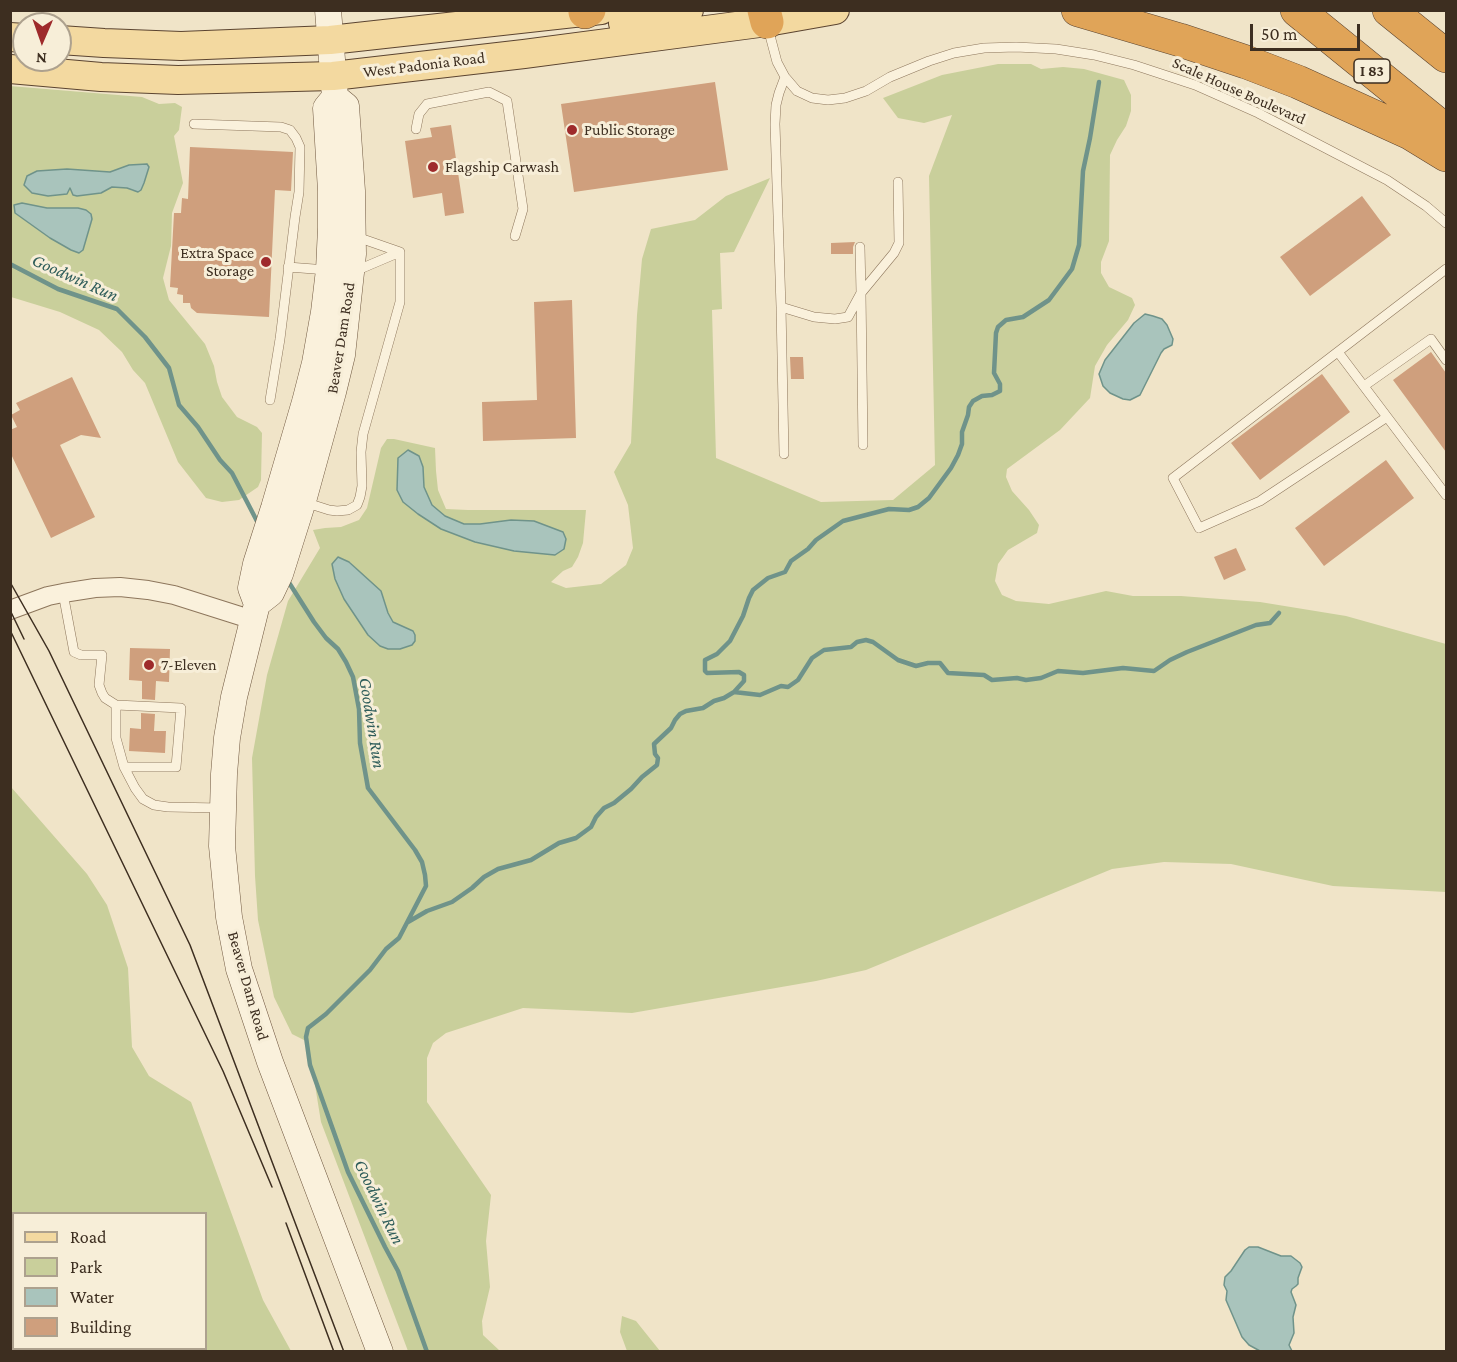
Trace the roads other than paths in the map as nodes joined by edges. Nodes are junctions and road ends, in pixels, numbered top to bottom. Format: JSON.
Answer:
{"nodes":[{"id":1,"x":328,"y":10,"type":"edge"},
{"id":2,"x":689,"y":10,"type":"edge"},
{"id":3,"x":836,"y":10,"type":"edge"},
{"id":4,"x":1078,"y":10,"type":"edge"},
{"id":5,"x":1297,"y":10,"type":"edge"},
{"id":6,"x":1389,"y":10,"type":"edge"},
{"id":7,"x":1414,"y":10,"type":"edge"},
{"id":8,"x":592,"y":11,"type":"edge"},
{"id":9,"x":765,"y":16,"type":"edge"},
{"id":10,"x":1446,"y":36,"type":"edge"},
{"id":11,"x":330,"y":40,"type":"junction"},
{"id":12,"x":72,"y":41,"type":"edge"},
{"id":13,"x":1446,"y":56,"type":"edge"},
{"id":14,"x":10,"y":69,"type":"edge"},
{"id":15,"x":785,"y":78,"type":"junction"},
{"id":16,"x":334,"y":86,"type":"junction"},
{"id":17,"x":194,"y":124,"type":"dead end"},
{"id":18,"x":416,"y":129,"type":"dead end"},
{"id":19,"x":1446,"y":131,"type":"edge"},
{"id":20,"x":1446,"y":156,"type":"edge"},
{"id":21,"x":898,"y":182,"type":"dead end"},
{"id":22,"x":1446,"y":223,"type":"edge"},
{"id":23,"x":353,"y":236,"type":"junction"},
{"id":24,"x":515,"y":236,"type":"dead end"},
{"id":25,"x":860,"y":247,"type":"dead end"},
{"id":26,"x":400,"y":252,"type":"junction"},
{"id":27,"x":288,"y":267,"type":"junction"},
{"id":28,"x":1446,"y":269,"type":"edge"},
{"id":29,"x":340,"y":272,"type":"junction"},
{"id":30,"x":861,"y":293,"type":"junction"},
{"id":31,"x":781,"y":307,"type":"junction"},
{"id":32,"x":1338,"y":352,"type":"junction"},
{"id":33,"x":1446,"y":360,"type":"edge"},
{"id":34,"x":1364,"y":386,"type":"junction"},
{"id":35,"x":270,"y":400,"type":"dead end"},
{"id":36,"x":1387,"y":417,"type":"junction"},
{"id":37,"x":863,"y":445,"type":"dead end"},
{"id":38,"x":784,"y":454,"type":"dead end"},
{"id":39,"x":1446,"y":495,"type":"edge"},
{"id":40,"x":287,"y":499,"type":"junction"},
{"id":41,"x":63,"y":592,"type":"junction"},
{"id":42,"x":260,"y":606,"type":"junction"},
{"id":43,"x":10,"y":610,"type":"edge"},
{"id":44,"x":116,"y":705,"type":"junction"},
{"id":45,"x":124,"y":766,"type":"junction"},
{"id":46,"x":222,"y":808,"type":"junction"},
{"id":47,"x":380,"y":1352,"type":"edge"}],
"edges":[{"from":1,"to":11,"type":"main road","name":"Beaver Dam Road"},
{"from":2,"to":16,"type":"main road"},
{"from":3,"to":9,"type":"main road","name":"West Padonia Road"},
{"from":4,"to":20,"type":"highway"},
{"from":5,"to":19,"type":"highway","number":"I 83"},
{"from":6,"to":13,"type":"highway"},
{"from":7,"to":10,"type":"highway"},
{"from":8,"to":11,"type":"main road","name":"West Padonia Road"},
{"from":9,"to":15,"type":"lane"},
{"from":9,"to":16,"type":"main road","name":"West Padonia Road"},
{"from":11,"to":12,"type":"main road","name":"West Padonia Road"},
{"from":11,"to":16,"type":"main road","name":"Beaver Dam Road"},
{"from":14,"to":16,"type":"main road","name":"West Padonia Road"},
{"from":15,"to":22,"type":"lane","name":"Scale House Boulevard"},
{"from":15,"to":31,"type":"lane"},
{"from":16,"to":23,"type":"main road","name":"Beaver Dam Road"},
{"from":16,"to":29,"type":"main road","name":"Beaver Dam Road"},
{"from":17,"to":27,"type":"lane"},
{"from":18,"to":24,"type":"lane"},
{"from":21,"to":30,"type":"lane"},
{"from":23,"to":26,"type":"lane"},
{"from":23,"to":29,"type":"main road","name":"Beaver Dam Road"},
{"from":25,"to":30,"type":"lane"},
{"from":26,"to":29,"type":"lane"},
{"from":26,"to":40,"type":"lane"},
{"from":27,"to":29,"type":"lane"},
{"from":27,"to":35,"type":"lane"},
{"from":28,"to":32,"type":"lane"},
{"from":29,"to":40,"type":"main road","name":"Beaver Dam Road"},
{"from":30,"to":31,"type":"lane"},
{"from":30,"to":37,"type":"lane"},
{"from":31,"to":38,"type":"lane"},
{"from":32,"to":34,"type":"lane"},
{"from":32,"to":36,"type":"lane"},
{"from":33,"to":34,"type":"lane"},
{"from":34,"to":36,"type":"lane"},
{"from":36,"to":39,"type":"lane"},
{"from":40,"to":42,"type":"main road","name":"Beaver Dam Road"},
{"from":40,"to":42,"type":"main road","name":"Beaver Dam Road"},
{"from":41,"to":42,"type":"street"},
{"from":41,"to":43,"type":"street"},
{"from":41,"to":44,"type":"lane"},
{"from":42,"to":46,"type":"main road","name":"Beaver Dam Road"},
{"from":44,"to":45,"type":"lane"},
{"from":44,"to":45,"type":"lane"},
{"from":45,"to":46,"type":"lane"},
{"from":46,"to":47,"type":"main road","name":"Beaver Dam Road"}]}
